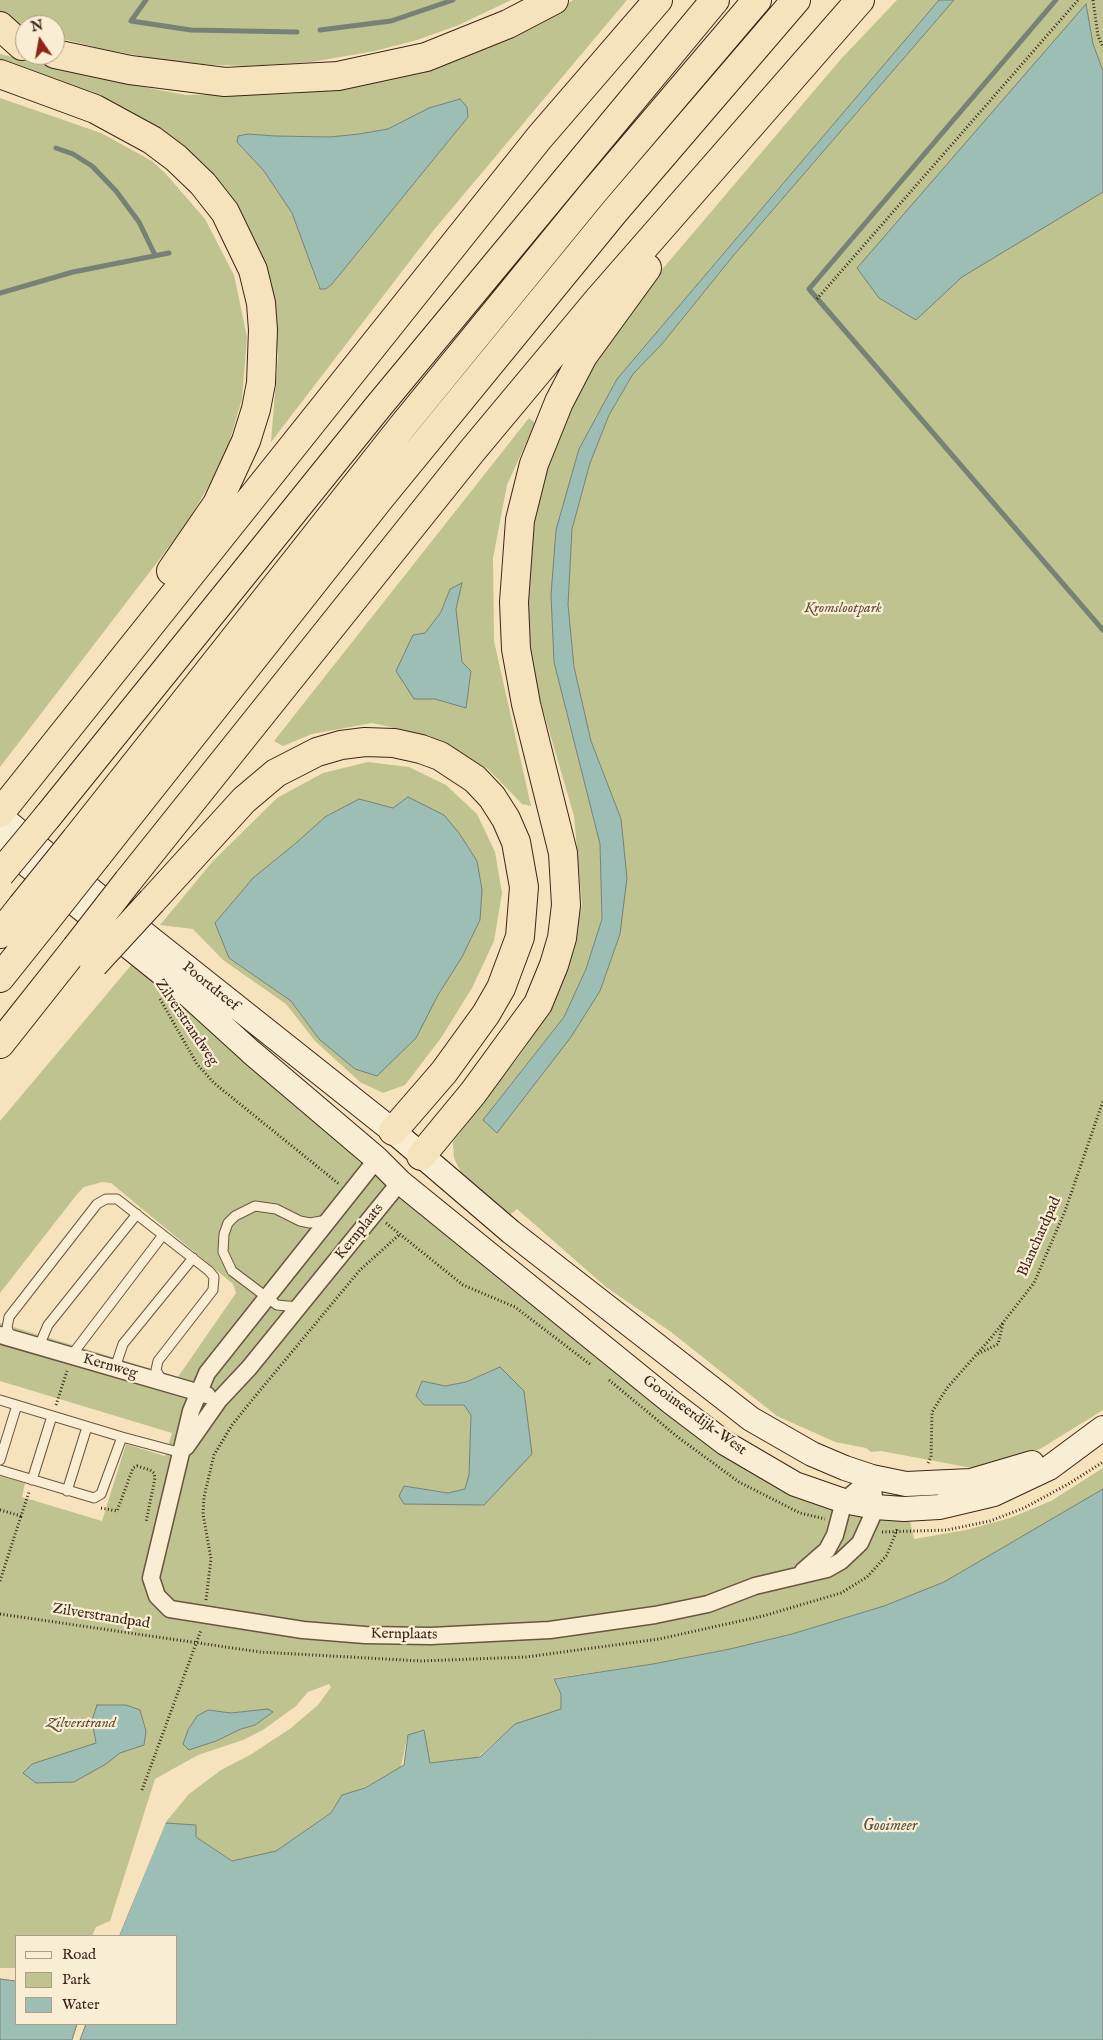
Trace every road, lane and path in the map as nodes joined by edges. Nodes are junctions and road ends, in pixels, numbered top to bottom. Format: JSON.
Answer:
{"nodes":[{"id":1,"x":554,"y":0,"type":"edge"},
{"id":2,"x":658,"y":0,"type":"edge"},
{"id":3,"x":715,"y":0,"type":"edge"},
{"id":4,"x":757,"y":0,"type":"edge"},
{"id":5,"x":796,"y":0,"type":"edge"},
{"id":6,"x":860,"y":0,"type":"edge"},
{"id":7,"x":1078,"y":0,"type":"edge"},
{"id":8,"x":1093,"y":0,"type":"edge"},
{"id":9,"x":0,"y":26,"type":"edge"},
{"id":10,"x":15,"y":45,"type":"edge"},
{"id":11,"x":1103,"y":47,"type":"edge"},
{"id":12,"x":65,"y":56,"type":"edge"},
{"id":13,"x":4,"y":76,"type":"edge"},
{"id":14,"x":724,"y":153,"type":"junction"},
{"id":15,"x":817,"y":299,"type":"dead end"},
{"id":16,"x":8,"y":788,"type":"edge"},
{"id":17,"x":0,"y":815,"type":"edge"},
{"id":18,"x":0,"y":843,"type":"edge"},
{"id":19,"x":0,"y":874,"type":"edge"},
{"id":20,"x":0,"y":934,"type":"edge"},
{"id":21,"x":85,"y":956,"type":"junction"},
{"id":22,"x":0,"y":978,"type":"edge"},
{"id":23,"x":155,"y":991,"type":"dead end"},
{"id":24,"x":0,"y":1044,"type":"edge"},
{"id":25,"x":1103,"y":1101,"type":"edge"},
{"id":26,"x":393,"y":1131,"type":"junction"},
{"id":27,"x":421,"y":1156,"type":"junction"},
{"id":28,"x":377,"y":1159,"type":"junction"},
{"id":29,"x":400,"y":1182,"type":"junction"},
{"id":30,"x":352,"y":1193,"type":"junction"},
{"id":31,"x":376,"y":1213,"type":"junction"},
{"id":32,"x":136,"y":1214,"type":"junction"},
{"id":33,"x":330,"y":1219,"type":"junction"},
{"id":34,"x":163,"y":1235,"type":"junction"},
{"id":35,"x":193,"y":1258,"type":"junction"},
{"id":36,"x":267,"y":1297,"type":"junction"},
{"id":37,"x":300,"y":1307,"type":"junction"},
{"id":38,"x":1004,"y":1321,"type":"junction"},
{"id":39,"x":6,"y":1336,"type":"edge"},
{"id":40,"x":39,"y":1346,"type":"junction"},
{"id":41,"x":976,"y":1355,"type":"junction"},
{"id":42,"x":71,"y":1356,"type":"junction"},
{"id":43,"x":115,"y":1368,"type":"junction"},
{"id":44,"x":162,"y":1381,"type":"junction"},
{"id":45,"x":198,"y":1392,"type":"junction"},
{"id":46,"x":0,"y":1400,"type":"edge"},
{"id":47,"x":219,"y":1400,"type":"junction"},
{"id":48,"x":17,"y":1406,"type":"junction"},
{"id":49,"x":52,"y":1416,"type":"junction"},
{"id":50,"x":87,"y":1427,"type":"junction"},
{"id":51,"x":1096,"y":1433,"type":"edge"},
{"id":52,"x":122,"y":1437,"type":"junction"},
{"id":53,"x":182,"y":1453,"type":"junction"},
{"id":54,"x":0,"y":1460,"type":"edge"},
{"id":55,"x":924,"y":1464,"type":"dead end"},
{"id":56,"x":0,"y":1470,"type":"edge"},
{"id":57,"x":872,"y":1477,"type":"junction"},
{"id":58,"x":32,"y":1480,"type":"junction"},
{"id":59,"x":67,"y":1491,"type":"junction"},
{"id":60,"x":844,"y":1501,"type":"junction"},
{"id":61,"x":876,"y":1507,"type":"junction"},
{"id":62,"x":904,"y":1509,"type":"junction"},
{"id":63,"x":0,"y":1510,"type":"edge"},
{"id":64,"x":21,"y":1516,"type":"junction"},
{"id":65,"x":896,"y":1534,"type":"dead end"},
{"id":66,"x":799,"y":1574,"type":"junction"},
{"id":67,"x":0,"y":1581,"type":"edge"},
{"id":68,"x":0,"y":1614,"type":"edge"},
{"id":69,"x":204,"y":1615,"type":"junction"},
{"id":70,"x":198,"y":1643,"type":"junction"},
{"id":71,"x":142,"y":1790,"type":"dead end"}],
"edges":[{"from":1,"to":12,"type":"highway"},
{"from":2,"to":16,"type":"highway"},
{"from":3,"to":19,"type":"highway","bridge":true},
{"from":4,"to":20,"type":"highway","bridge":true},
{"from":5,"to":22,"type":"highway","bridge":true},
{"from":6,"to":14,"type":"highway"},
{"from":7,"to":15,"type":"path"},
{"from":8,"to":11,"type":"path"},
{"from":9,"to":10,"type":"highway"},
{"from":13,"to":16,"type":"highway"},
{"from":14,"to":21,"type":"highway","bridge":true},
{"from":14,"to":27,"type":"highway"},
{"from":16,"to":17,"type":"highway"},
{"from":17,"to":26,"type":"street","name":"Poortdreef"},
{"from":18,"to":28,"type":"street","name":"Poortdreef"},
{"from":21,"to":24,"type":"highway"},
{"from":21,"to":26,"type":"highway","bridge":true},
{"from":23,"to":30,"type":"path","name":"Zilverstrandweg"},
{"from":25,"to":38,"type":"path","name":"Blanchardpad"},
{"from":26,"to":27,"type":"street","name":"Poortdreef"},
{"from":26,"to":28,"type":"street","name":"Kernplaats"},
{"from":27,"to":29,"type":"street","name":"Kernplaats"},
{"from":27,"to":57,"type":"street","name":"Gooimeerdijk-West"},
{"from":28,"to":29,"type":"street","name":"Poortdreef"},
{"from":28,"to":30,"type":"street","name":"Kernplaats"},
{"from":29,"to":31,"type":"street","name":"Kernplaats"},
{"from":29,"to":60,"type":"street","name":"Gooimeerdijk-West"},
{"from":30,"to":33,"type":"street","name":"Kernplaats"},
{"from":31,"to":37,"type":"street","name":"Kernplaats"},
{"from":31,"to":69,"type":"path"},
{"from":32,"to":34,"type":"lane"},
{"from":32,"to":39,"type":"lane"},
{"from":32,"to":40,"type":"lane"},
{"from":33,"to":36,"type":"street","name":"Kernplaats"},
{"from":33,"to":36,"type":"lane"},
{"from":34,"to":35,"type":"lane"},
{"from":34,"to":42,"type":"lane"},
{"from":35,"to":43,"type":"lane"},
{"from":35,"to":44,"type":"lane"},
{"from":36,"to":37,"type":"lane"},
{"from":36,"to":45,"type":"street","name":"Kernplaats"},
{"from":37,"to":47,"type":"street","name":"Kernplaats"},
{"from":38,"to":41,"type":"path","name":"Blanchardpad"},
{"from":38,"to":41,"type":"path"},
{"from":39,"to":40,"type":"street","name":"Kernweg"},
{"from":40,"to":42,"type":"street","name":"Kernweg"},
{"from":41,"to":55,"type":"path","name":"Blanchardpad"},
{"from":42,"to":43,"type":"street","name":"Kernweg"},
{"from":42,"to":49,"type":"path"},
{"from":43,"to":44,"type":"street","name":"Kernweg"},
{"from":44,"to":45,"type":"street","name":"Kernweg"},
{"from":45,"to":47,"type":"street","name":"Kernweg"},
{"from":45,"to":53,"type":"street","name":"Kernplaats"},
{"from":46,"to":48,"type":"lane"},
{"from":47,"to":53,"type":"street","name":"Kernplaats"},
{"from":48,"to":49,"type":"lane"},
{"from":48,"to":54,"type":"lane"},
{"from":49,"to":50,"type":"lane"},
{"from":49,"to":58,"type":"lane"},
{"from":50,"to":52,"type":"lane"},
{"from":50,"to":59,"type":"lane"},
{"from":51,"to":57,"type":"street","name":"Gooimeerdijk-West"},
{"from":51,"to":62,"type":"street","name":"Gooimeerdijk-West"},
{"from":52,"to":53,"type":"lane"},
{"from":52,"to":59,"type":"lane"},
{"from":53,"to":69,"type":"street","name":"Kernplaats"},
{"from":56,"to":58,"type":"lane"},
{"from":57,"to":60,"type":"street"},
{"from":57,"to":61,"type":"street","name":"Kernplaats"},
{"from":58,"to":59,"type":"lane"},
{"from":58,"to":64,"type":"path"},
{"from":60,"to":61,"type":"street","name":"Gooimeerdijk-West"},
{"from":60,"to":66,"type":"street","name":"Kernplaats"},
{"from":61,"to":62,"type":"street","name":"Gooimeerdijk-West"},
{"from":61,"to":66,"type":"street","name":"Kernplaats"},
{"from":62,"to":65,"type":"path"},
{"from":63,"to":64,"type":"path"},
{"from":64,"to":67,"type":"path"},
{"from":66,"to":69,"type":"street","name":"Kernplaats"},
{"from":68,"to":70,"type":"path","name":"Zilverstrandpad"},
{"from":69,"to":70,"type":"path"},
{"from":70,"to":71,"type":"path"}]}
